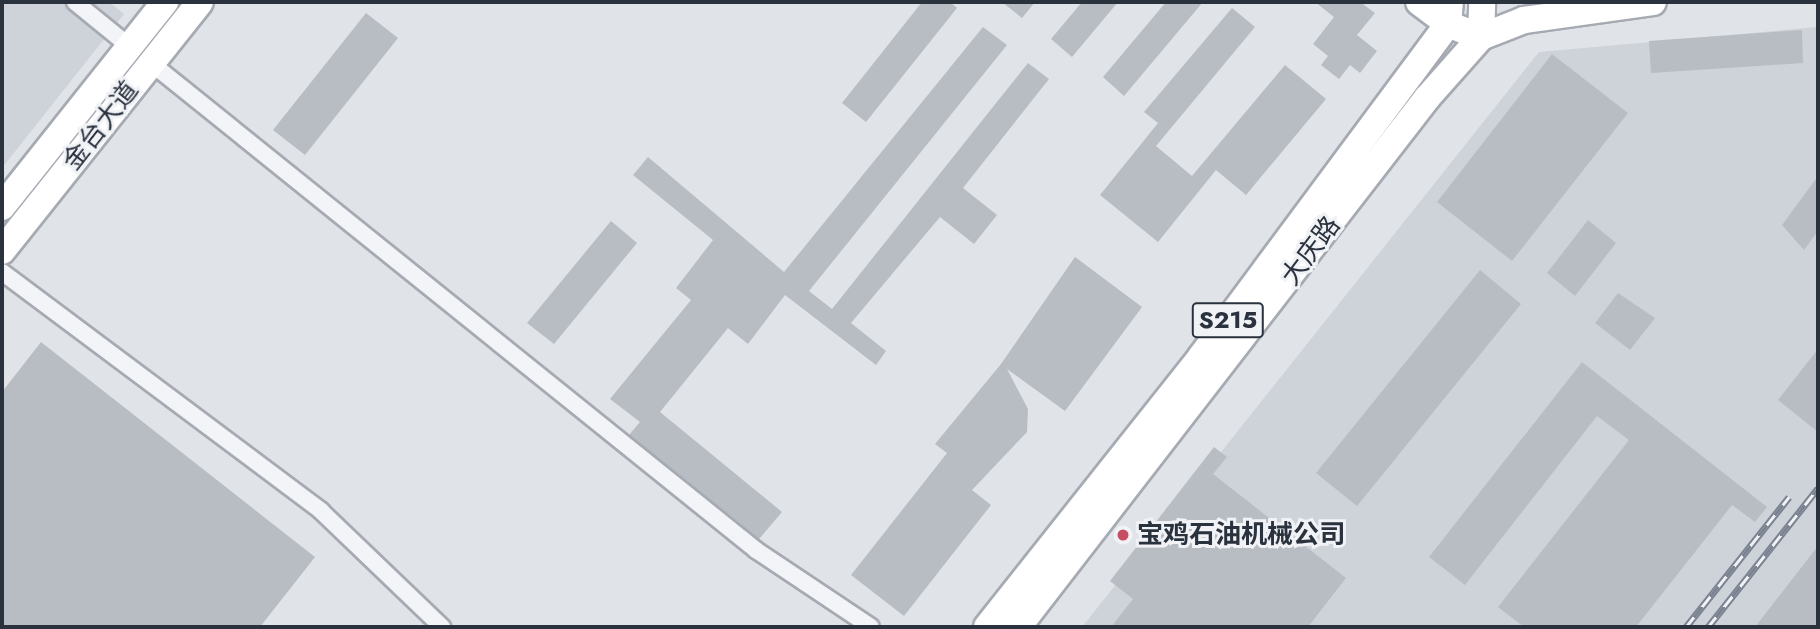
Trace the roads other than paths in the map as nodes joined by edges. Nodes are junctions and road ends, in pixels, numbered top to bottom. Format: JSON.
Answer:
{"nodes":[{"id":1,"x":75,"y":2,"type":"edge"},
{"id":2,"x":165,"y":2,"type":"edge"},
{"id":3,"x":200,"y":2,"type":"edge"},
{"id":4,"x":1419,"y":2,"type":"edge"},
{"id":5,"x":1482,"y":2,"type":"edge"},
{"id":6,"x":1653,"y":2,"type":"edge"},
{"id":7,"x":1449,"y":13,"type":"edge"},
{"id":8,"x":1481,"y":37,"type":"junction"},
{"id":9,"x":129,"y":46,"type":"junction"},
{"id":10,"x":151,"y":63,"type":"junction"},
{"id":11,"x":2,"y":207,"type":"edge"},
{"id":12,"x":2,"y":251,"type":"edge"},
{"id":13,"x":2,"y":272,"type":"edge"},
{"id":14,"x":442,"y":627,"type":"edge"},
{"id":15,"x":872,"y":627,"type":"edge"},
{"id":16,"x":987,"y":627,"type":"edge"},
{"id":17,"x":1018,"y":627,"type":"edge"}],
"edges":[{"from":1,"to":9,"type":"street"},
{"from":2,"to":9,"type":"main road","name":"金台大道"},
{"from":3,"to":10,"type":"main road","name":"金台大道"},
{"from":4,"to":7,"type":"main road"},
{"from":5,"to":8,"type":"main road"},
{"from":6,"to":8,"type":"main road"},
{"from":7,"to":8,"type":"main road"},
{"from":7,"to":16,"type":"main road","name":"大庆路","number":"S215"},
{"from":8,"to":17,"type":"main road","name":"大庆路","number":"S215"},
{"from":9,"to":11,"type":"main road","name":"金台大道"},
{"from":10,"to":12,"type":"main road","name":"金台大道"},
{"from":10,"to":15,"type":"street"},
{"from":13,"to":14,"type":"street"}]}
